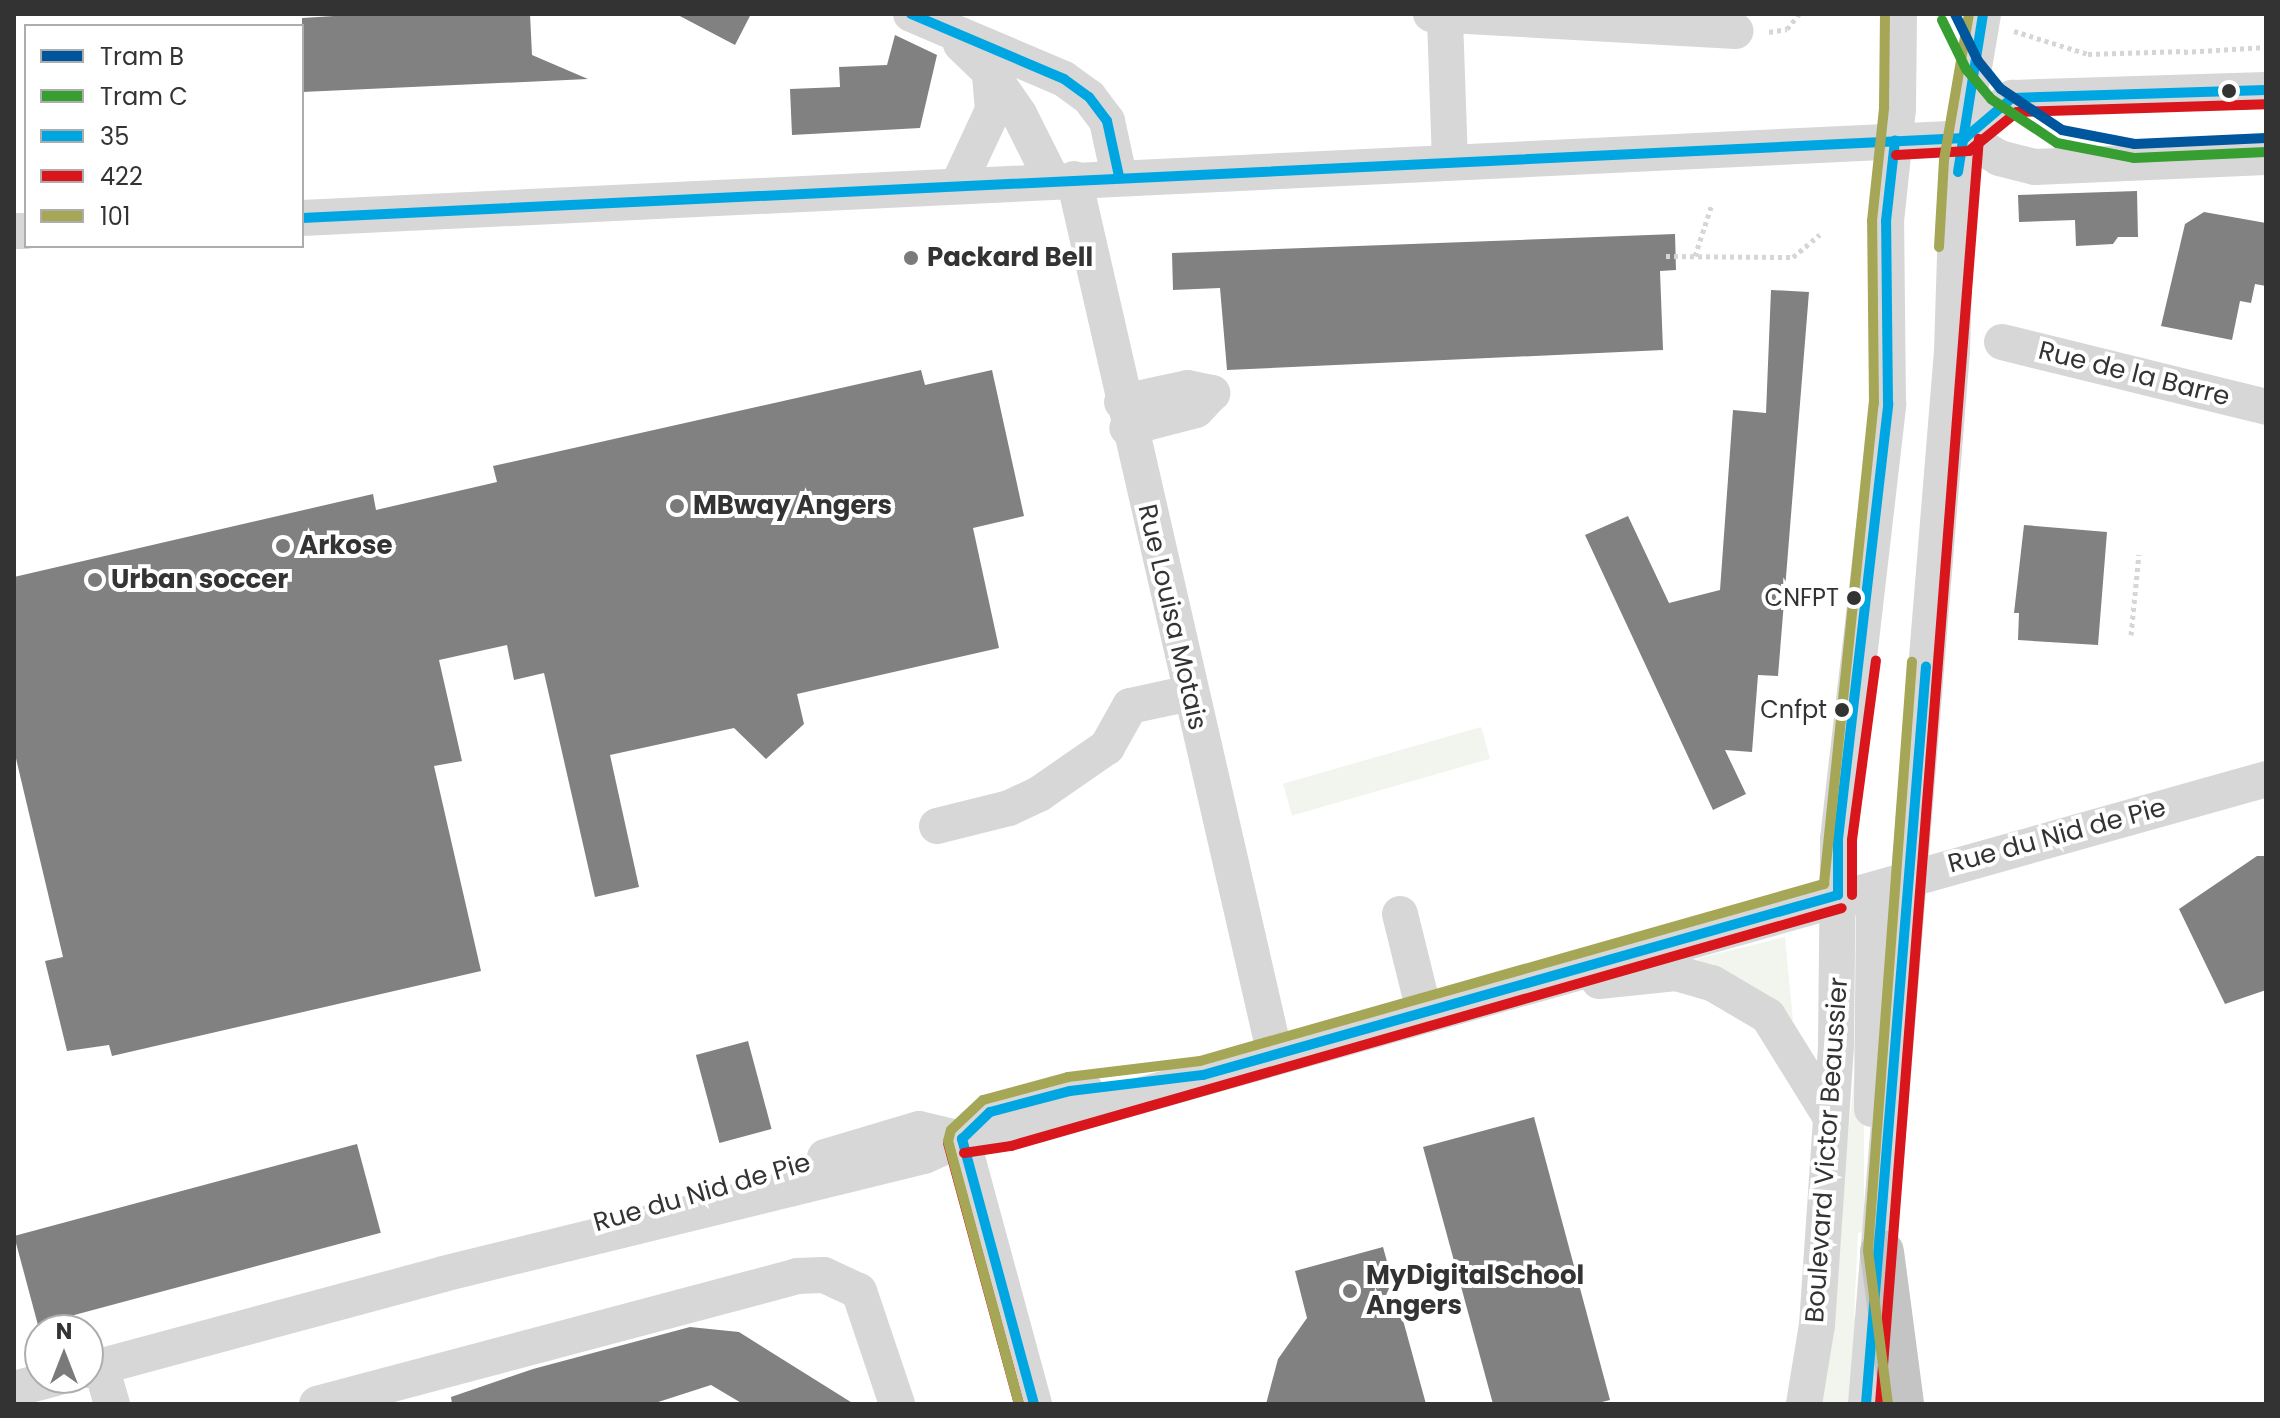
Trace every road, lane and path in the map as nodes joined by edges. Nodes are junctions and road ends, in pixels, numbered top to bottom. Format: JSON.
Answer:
{"nodes":[{"id":1,"x":911,"y":14,"type":"edge"},
{"id":2,"x":1899,"y":14,"type":"edge"},
{"id":3,"x":1438,"y":16,"type":"edge"},
{"id":4,"x":1993,"y":22,"type":"edge"},
{"id":5,"x":955,"y":26,"type":"edge"},
{"id":6,"x":1736,"y":31,"type":"dead end"},
{"id":7,"x":2185,"y":51,"type":"dead end"},
{"id":8,"x":990,"y":72,"type":"junction"},
{"id":9,"x":1064,"y":79,"type":"junction"},
{"id":10,"x":2266,"y":90,"type":"edge"},
{"id":11,"x":1019,"y":114,"type":"junction"},
{"id":12,"x":1965,"y":138,"type":"junction"},
{"id":13,"x":1895,"y":141,"type":"junction"},
{"id":14,"x":2266,"y":157,"type":"edge"},
{"id":15,"x":1450,"y":159,"type":"junction"},
{"id":16,"x":1119,"y":176,"type":"junction"},
{"id":17,"x":1063,"y":180,"type":"junction"},
{"id":18,"x":958,"y":185,"type":"junction"},
{"id":19,"x":1711,"y":207,"type":"dead end"},
{"id":20,"x":304,"y":218,"type":"edge"},
{"id":21,"x":1820,"y":234,"type":"dead end"},
{"id":22,"x":1666,"y":256,"type":"dead end"},
{"id":23,"x":1695,"y":256,"type":"junction"},
{"id":24,"x":2002,"y":342,"type":"dead end"},
{"id":25,"x":2266,"y":407,"type":"edge"},
{"id":26,"x":2139,"y":554,"type":"dead end"},
{"id":27,"x":2131,"y":635,"type":"dead end"},
{"id":28,"x":1190,"y":693,"type":"junction"},
{"id":29,"x":2266,"y":779,"type":"edge"},
{"id":30,"x":937,"y":826,"type":"dead end"},
{"id":31,"x":1910,"y":876,"type":"junction"},
{"id":32,"x":1838,"y":895,"type":"junction"},
{"id":33,"x":1400,"y":914,"type":"dead end"},
{"id":34,"x":1526,"y":988,"type":"junction"},
{"id":35,"x":1425,"y":1015,"type":"junction"},
{"id":36,"x":1275,"y":1055,"type":"junction"},
{"id":37,"x":1830,"y":1116,"type":"junction"},
{"id":38,"x":962,"y":1139,"type":"junction"},
{"id":39,"x":1883,"y":1238,"type":"junction"},
{"id":40,"x":104,"y":1366,"type":"edge"},
{"id":41,"x":317,"y":1404,"type":"edge"},
{"id":42,"x":897,"y":1404,"type":"edge"},
{"id":43,"x":1034,"y":1404,"type":"edge"},
{"id":44,"x":1804,"y":1404,"type":"edge"},
{"id":45,"x":1866,"y":1404,"type":"edge"},
{"id":46,"x":1902,"y":1404,"type":"edge"}],
"edges":[{"from":1,"to":5,"type":"street"},
{"from":2,"to":13,"type":"street","name":"Boulevard Victor Beaussier"},
{"from":3,"to":6,"type":"street"},
{"from":3,"to":15,"type":"street"},
{"from":4,"to":7,"type":"path"},
{"from":4,"to":12,"type":"street","name":"Boulevard Victor Beaussier"},
{"from":5,"to":8,"type":"street","name":"Rue Louisa Motais"},
{"from":5,"to":9,"type":"street"},
{"from":8,"to":11,"type":"street","name":"Rue Louisa Motais"},
{"from":8,"to":18,"type":"street"},
{"from":9,"to":11,"type":"street"},
{"from":9,"to":16,"type":"street"},
{"from":10,"to":12,"type":"street"},
{"from":11,"to":17,"type":"street","name":"Rue Louisa Motais"},
{"from":12,"to":13,"type":"street"},
{"from":12,"to":14,"type":"street"},
{"from":12,"to":31,"type":"street","name":"Boulevard Victor Beaussier"},
{"from":13,"to":15,"type":"street"},
{"from":13,"to":32,"type":"street","name":"Boulevard Victor Beaussier"},
{"from":15,"to":16,"type":"street"},
{"from":16,"to":17,"type":"street"},
{"from":17,"to":18,"type":"street"},
{"from":17,"to":28,"type":"street","name":"Rue Louisa Motais"},
{"from":18,"to":20,"type":"street"},
{"from":19,"to":23,"type":"path"},
{"from":21,"to":23,"type":"path"},
{"from":22,"to":23,"type":"path"},
{"from":24,"to":25,"type":"street","name":"Rue de la Barre"},
{"from":26,"to":27,"type":"path"},
{"from":28,"to":30,"type":"street"},
{"from":28,"to":36,"type":"street","name":"Rue Louisa Motais"},
{"from":29,"to":31,"type":"street","name":"Rue du Nid de Pie"},
{"from":31,"to":32,"type":"street","name":"Rue du Nid de Pie"},
{"from":31,"to":39,"type":"street","name":"Boulevard Victor Beaussier"},
{"from":32,"to":34,"type":"street","name":"Rue du Nid de Pie"},
{"from":32,"to":37,"type":"street","name":"Boulevard Victor Beaussier"},
{"from":32,"to":39,"type":"street","name":"Boulevard Victor Beaussier"},
{"from":33,"to":35,"type":"street"},
{"from":34,"to":35,"type":"street","name":"Rue du Nid de Pie"},
{"from":34,"to":37,"type":"street","name":"Rue du Nid de Pie"},
{"from":35,"to":36,"type":"street","name":"Rue du Nid de Pie"},
{"from":36,"to":38,"type":"street","name":"Rue du Nid de Pie"},
{"from":37,"to":44,"type":"street","name":"Boulevard Victor Beaussier"},
{"from":38,"to":40,"type":"street","name":"Rue du Nid de Pie"},
{"from":38,"to":43,"type":"street"},
{"from":39,"to":45,"type":"street","name":"Boulevard Victor Beaussier"},
{"from":39,"to":46,"type":"highway"},
{"from":41,"to":42,"type":"street"}]}
